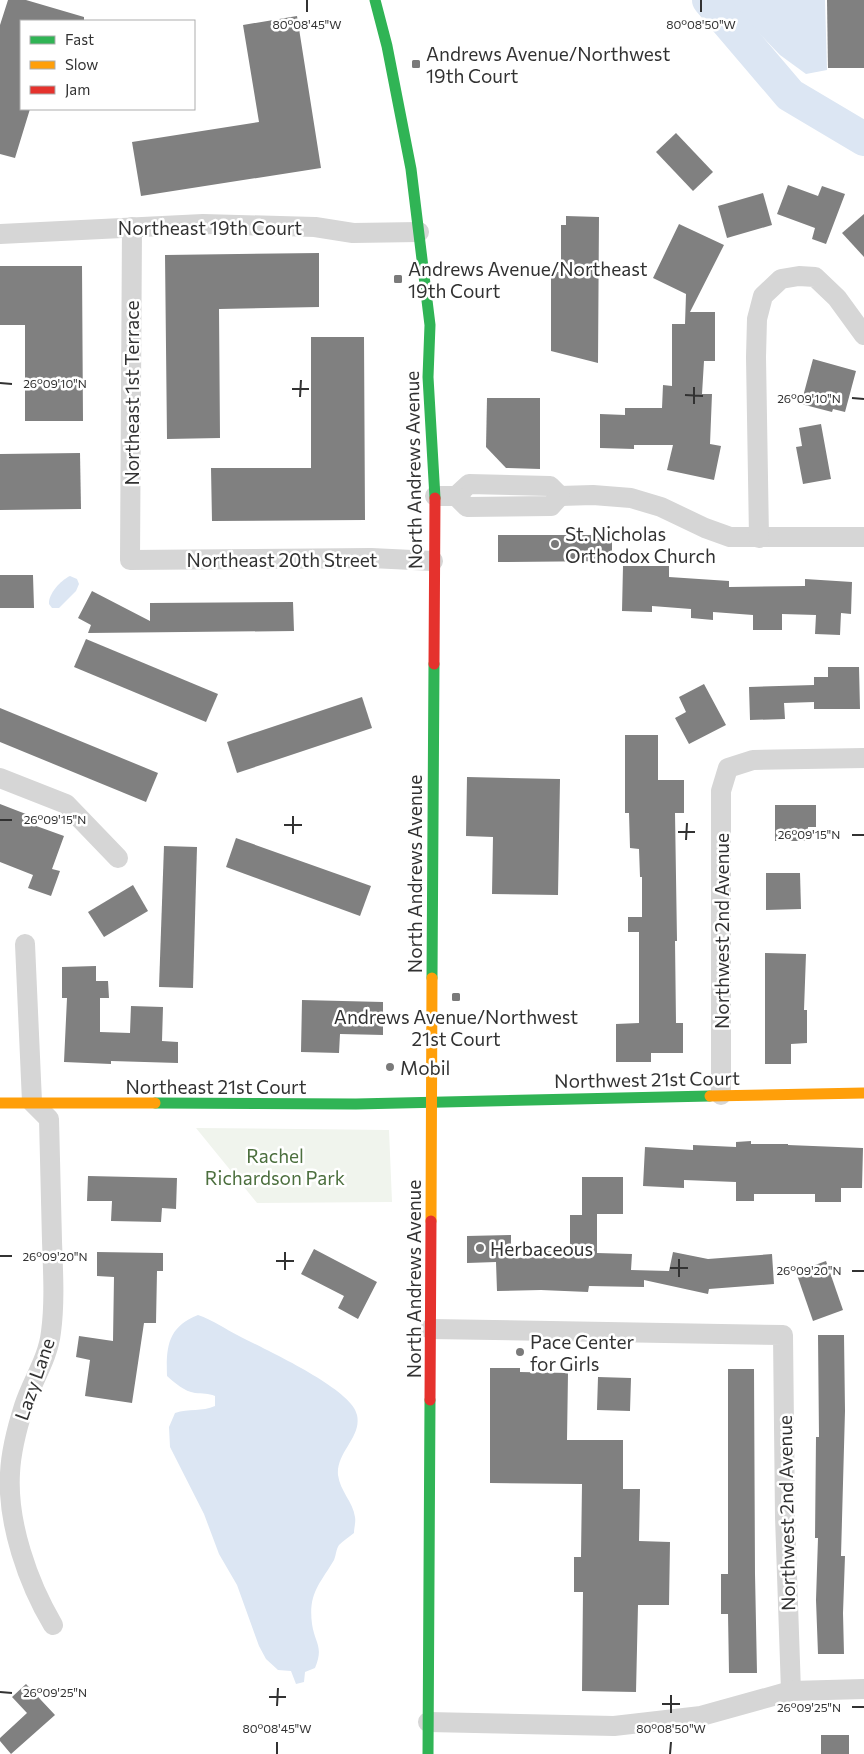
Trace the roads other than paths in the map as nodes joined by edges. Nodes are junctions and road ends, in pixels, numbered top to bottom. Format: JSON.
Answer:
{"nodes":[{"id":1,"x":375,"y":0,"type":"edge"},
{"id":2,"x":132,"y":227,"type":"junction"},
{"id":3,"x":419,"y":232,"type":"junction"},
{"id":4,"x":0,"y":234,"type":"edge"},
{"id":5,"x":864,"y":335,"type":"edge"},
{"id":6,"x":434,"y":496,"type":"junction"},
{"id":7,"x":864,"y":536,"type":"edge"},
{"id":8,"x":759,"y":538,"type":"junction"},
{"id":9,"x":130,"y":560,"type":"joint"},
{"id":10,"x":433,"y":561,"type":"junction"},
{"id":11,"x":864,"y":758,"type":"edge"},
{"id":12,"x":0,"y":778,"type":"edge"},
{"id":13,"x":118,"y":858,"type":"dead end"},
{"id":14,"x":25,"y":944,"type":"dead end"},
{"id":15,"x":864,"y":1093,"type":"edge"},
{"id":16,"x":721,"y":1095,"type":"junction"},
{"id":17,"x":32,"y":1102,"type":"junction"},
{"id":18,"x":431,"y":1102,"type":"junction"},
{"id":19,"x":0,"y":1103,"type":"edge"},
{"id":20,"x":430,"y":1329,"type":"junction"},
{"id":21,"x":53,"y":1625,"type":"dead end"},
{"id":22,"x":864,"y":1689,"type":"edge"},
{"id":23,"x":791,"y":1691,"type":"junction"},
{"id":24,"x":428,"y":1722,"type":"junction"},
{"id":25,"x":428,"y":1754,"type":"edge"}],
"edges":[{"from":1,"to":3,"type":"main road","name":"North Andrews Avenue"},
{"from":2,"to":3,"type":"street","name":"Northeast 19th Court"},
{"from":2,"to":4,"type":"street","name":"Northeast 19th Court"},
{"from":2,"to":9,"type":"street","name":"Northeast 1st Terrace"},
{"from":3,"to":6,"type":"main road","name":"North Andrews Avenue"},
{"from":5,"to":8,"type":"street"},
{"from":6,"to":8,"type":"street"},
{"from":6,"to":10,"type":"main road","name":"North Andrews Avenue"},
{"from":7,"to":8,"type":"street"},
{"from":9,"to":10,"type":"street","name":"Northeast 20th Street"},
{"from":10,"to":18,"type":"main road","name":"North Andrews Avenue"},
{"from":11,"to":16,"type":"street","name":"Northwest 2nd Avenue"},
{"from":12,"to":13,"type":"street"},
{"from":14,"to":17,"type":"street"},
{"from":15,"to":16,"type":"main road","name":"Northwest 21st Court"},
{"from":16,"to":18,"type":"main road","name":"Northwest 21st Court"},
{"from":17,"to":18,"type":"main road","name":"Northeast 21st Court"},
{"from":17,"to":19,"type":"main road","name":"Northeast 21st Court"},
{"from":17,"to":21,"type":"street","name":"Lazy Lane"},
{"from":18,"to":20,"type":"main road","name":"North Andrews Avenue"},
{"from":20,"to":23,"type":"street","name":"Northwest 2nd Avenue"},
{"from":20,"to":24,"type":"main road","name":"North Andrews Avenue"},
{"from":22,"to":23,"type":"street"},
{"from":23,"to":24,"type":"street"},
{"from":24,"to":25,"type":"main road","name":"North Andrews Avenue"}]}
